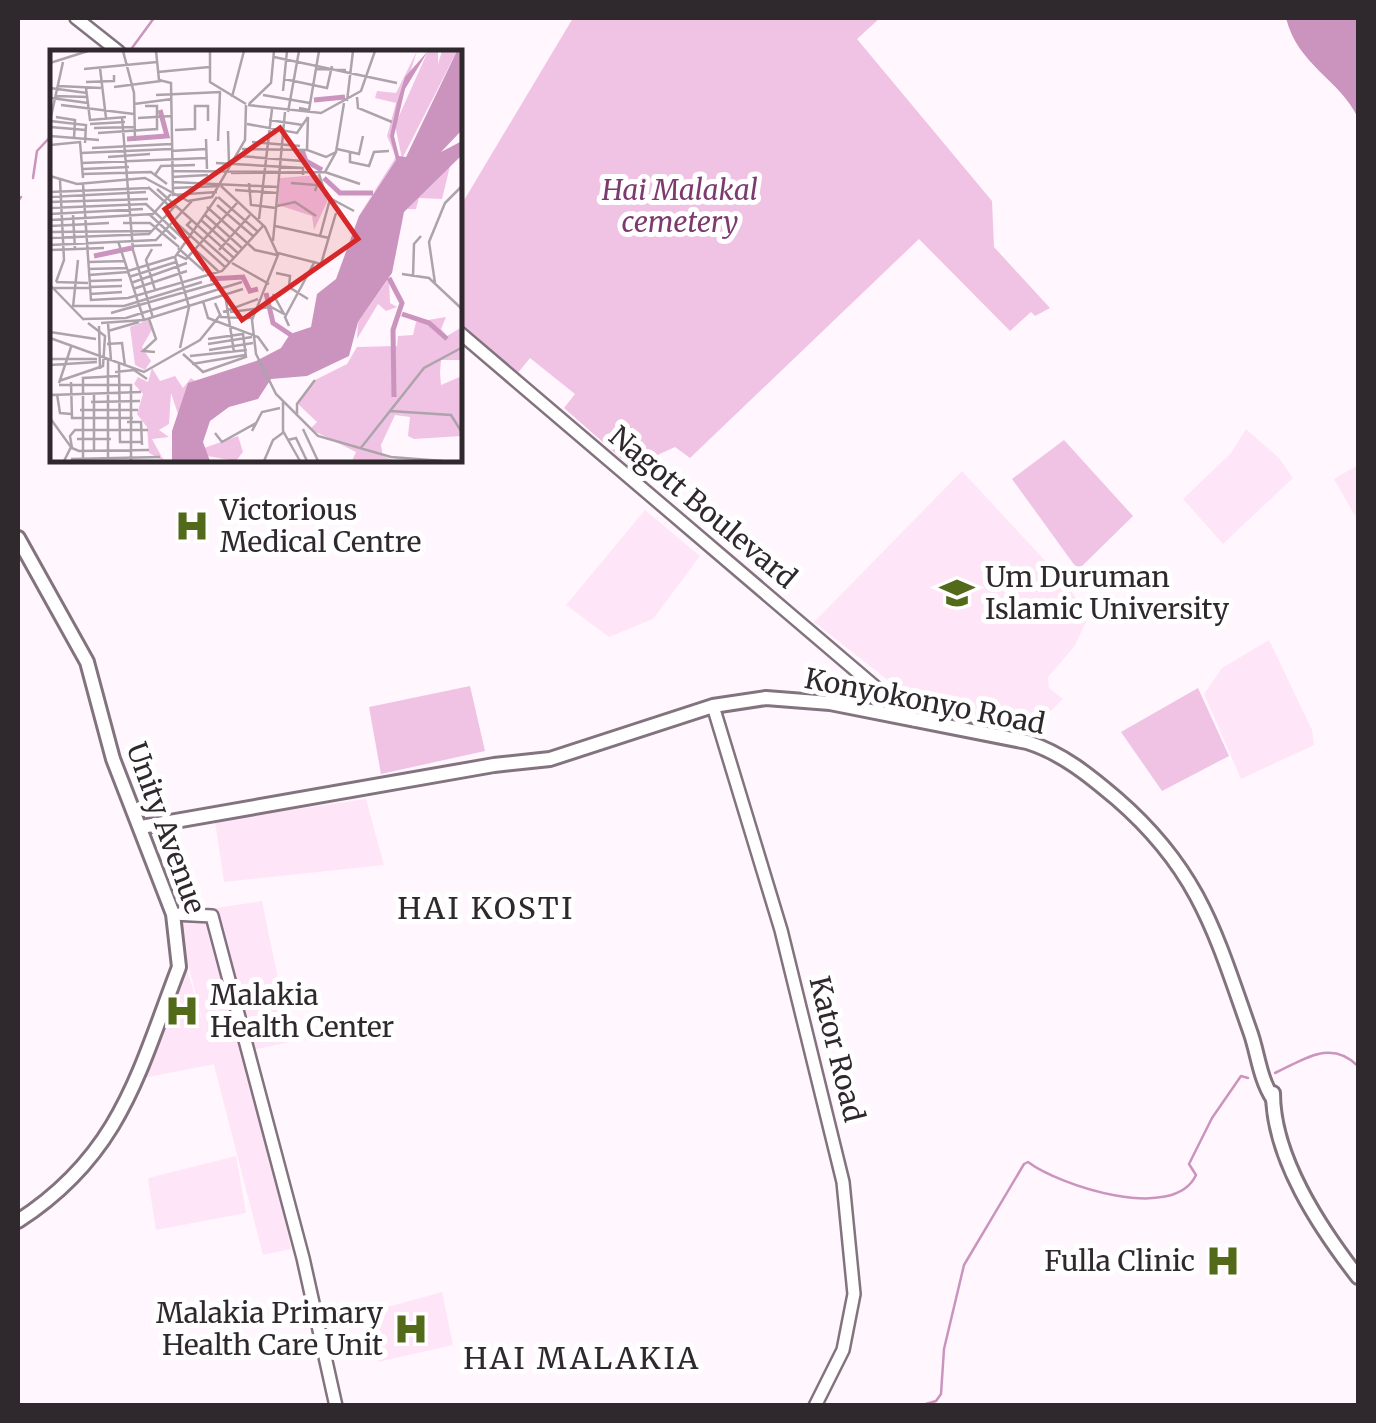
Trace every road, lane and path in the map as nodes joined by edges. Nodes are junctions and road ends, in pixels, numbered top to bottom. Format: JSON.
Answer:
{"nodes":[{"id":1,"x":76,"y":18,"type":"edge"},
{"id":2,"x":116,"y":50,"type":"edge"},
{"id":3,"x":462,"y":335,"type":"edge"},
{"id":4,"x":18,"y":538,"type":"edge"},
{"id":5,"x":713,"y":706,"type":"junction"},
{"id":6,"x":914,"y":720,"type":"junction"},
{"id":7,"x":141,"y":827,"type":"junction"},
{"id":8,"x":173,"y":914,"type":"junction"},
{"id":9,"x":18,"y":1221,"type":"edge"},
{"id":10,"x":1358,"y":1277,"type":"edge"},
{"id":11,"x":336,"y":1406,"type":"edge"},
{"id":12,"x":816,"y":1406,"type":"edge"}],
"edges":[{"from":1,"to":2,"type":"street"},
{"from":3,"to":6,"type":"street","name":"Nagott Boulevard"},
{"from":4,"to":7,"type":"main road","name":"Unity Avenue"},
{"from":5,"to":6,"type":"main road","name":"Konyokonyo Road"},
{"from":5,"to":7,"type":"main road","name":"Konyokonyo Road"},
{"from":5,"to":12,"type":"street","name":"Kator Road"},
{"from":6,"to":10,"type":"main road","name":"Konyokonyo Road"},
{"from":7,"to":8,"type":"main road","name":"Unity Avenue"},
{"from":8,"to":9,"type":"main road","name":"Unity Avenue"},
{"from":8,"to":11,"type":"street"}]}
